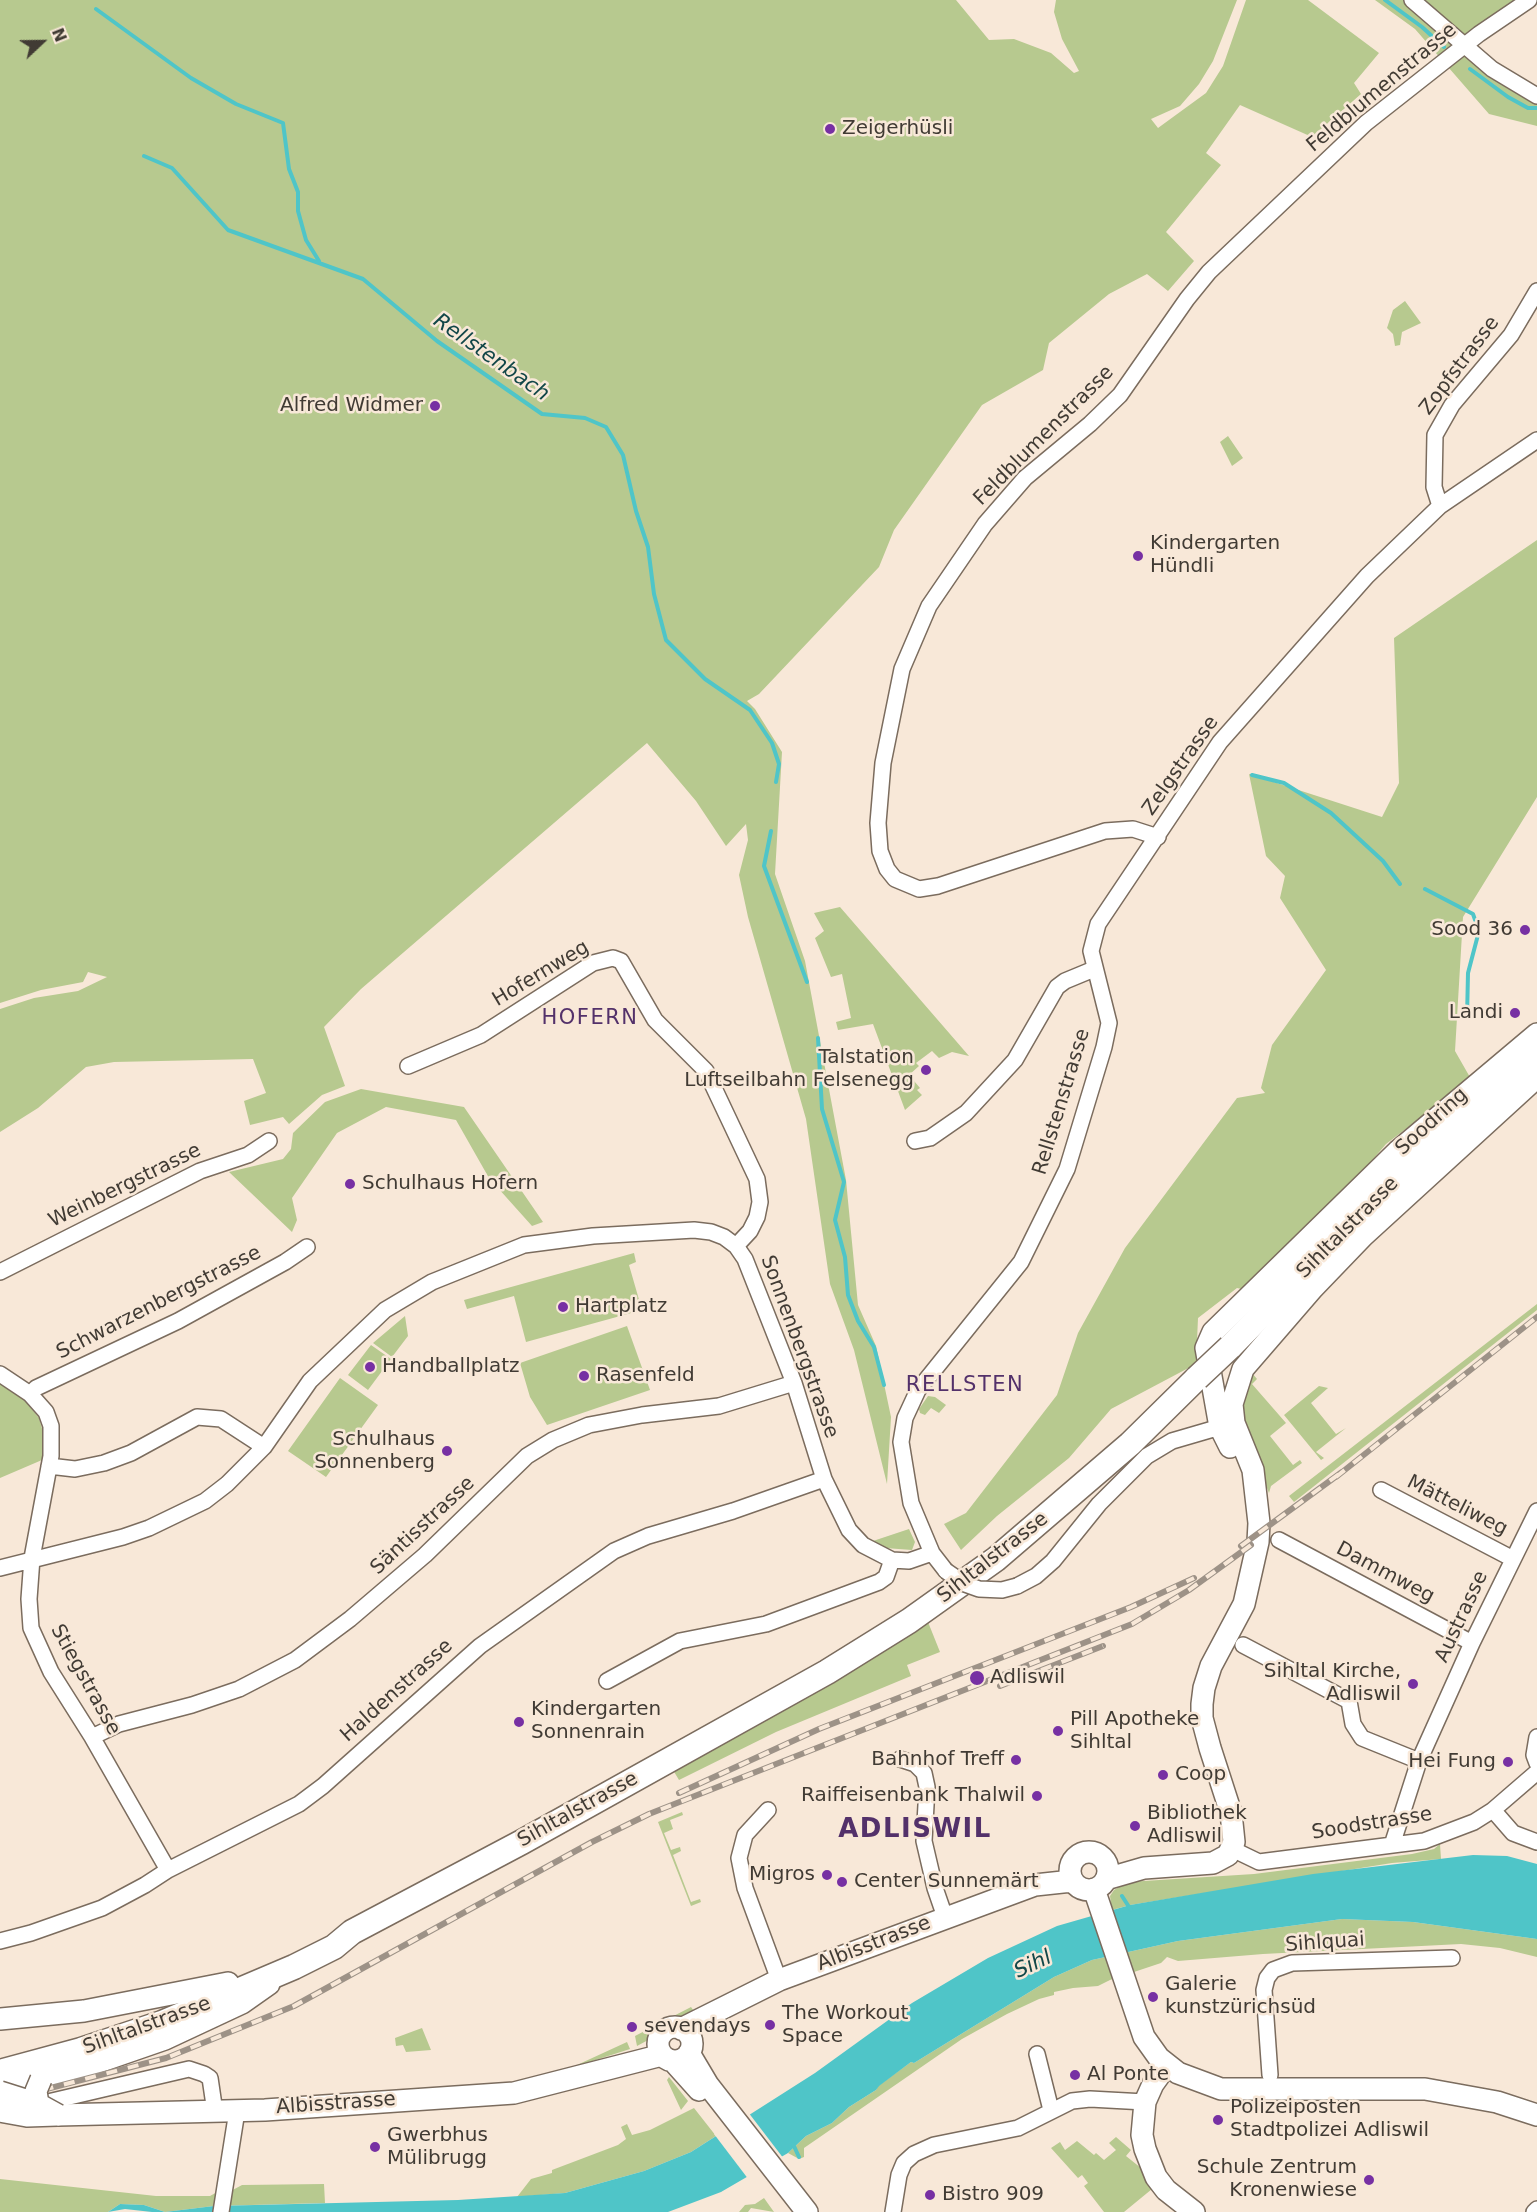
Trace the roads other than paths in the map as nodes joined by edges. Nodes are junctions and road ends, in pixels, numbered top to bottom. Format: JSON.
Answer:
{"nodes":[{"id":1,"x":1412,"y":0,"type":"edge"},
{"id":2,"x":1529,"y":0,"type":"edge"},
{"id":3,"x":1465,"y":46,"type":"junction"},
{"id":4,"x":1537,"y":96,"type":"edge"},
{"id":5,"x":1537,"y":291,"type":"edge"},
{"id":6,"x":1537,"y":440,"type":"edge"},
{"id":7,"x":1440,"y":506,"type":"junction"},
{"id":8,"x":1158,"y":837,"type":"junction"},
{"id":9,"x":1094,"y":969,"type":"junction"},
{"id":10,"x":1537,"y":1034,"type":"edge"},
{"id":11,"x":1537,"y":1053,"type":"edge"},
{"id":12,"x":408,"y":1066,"type":"dead end"},
{"id":13,"x":1537,"y":1077,"type":"edge"},
{"id":14,"x":915,"y":1141,"type":"dead end"},
{"id":15,"x":269,"y":1142,"type":"dead end"},
{"id":16,"x":736,"y":1246,"type":"junction"},
{"id":17,"x":307,"y":1247,"type":"dead end"},
{"id":18,"x":0,"y":1272,"type":"edge"},
{"id":19,"x":1202,"y":1368,"type":"junction"},
{"id":20,"x":1243,"y":1369,"type":"junction"},
{"id":21,"x":0,"y":1374,"type":"edge"},
{"id":22,"x":794,"y":1383,"type":"junction"},
{"id":23,"x":30,"y":1394,"type":"junction"},
{"id":24,"x":1227,"y":1425,"type":"junction"},
{"id":25,"x":264,"y":1448,"type":"junction"},
{"id":26,"x":49,"y":1466,"type":"junction"},
{"id":27,"x":824,"y":1479,"type":"junction"},
{"id":28,"x":1381,"y":1490,"type":"dead end"},
{"id":29,"x":1537,"y":1511,"type":"edge"},
{"id":30,"x":1279,"y":1540,"type":"dead end"},
{"id":31,"x":932,"y":1553,"type":"junction"},
{"id":32,"x":32,"y":1558,"type":"junction"},
{"id":33,"x":1513,"y":1559,"type":"junction"},
{"id":34,"x":892,"y":1560,"type":"junction"},
{"id":35,"x":0,"y":1568,"type":"edge"},
{"id":36,"x":1472,"y":1643,"type":"junction"},
{"id":37,"x":1243,"y":1645,"type":"dead end"},
{"id":38,"x":607,"y":1681,"type":"dead end"},
{"id":39,"x":92,"y":1737,"type":"junction"},
{"id":40,"x":1537,"y":1737,"type":"edge"},
{"id":41,"x":900,"y":1759,"type":"dead end"},
{"id":42,"x":1419,"y":1761,"type":"junction"},
{"id":43,"x":1537,"y":1763,"type":"edge"},
{"id":44,"x":1537,"y":1772,"type":"edge"},
{"id":45,"x":768,"y":1810,"type":"dead end"},
{"id":46,"x":1493,"y":1810,"type":"junction"},
{"id":47,"x":1537,"y":1842,"type":"edge"},
{"id":48,"x":1392,"y":1845,"type":"junction"},
{"id":49,"x":1232,"y":1849,"type":"junction"},
{"id":50,"x":168,"y":1870,"type":"junction"},
{"id":51,"x":1071,"y":1874,"type":"junction"},
{"id":52,"x":1101,"y":1883,"type":"junction"},
{"id":53,"x":945,"y":1917,"type":"junction"},
{"id":54,"x":352,"y":1932,"type":"junction"},
{"id":55,"x":0,"y":1941,"type":"edge"},
{"id":56,"x":1452,"y":1958,"type":"dead end"},
{"id":57,"x":294,"y":1966,"type":"junction"},
{"id":58,"x":779,"y":1980,"type":"junction"},
{"id":59,"x":228,"y":1983,"type":"junction"},
{"id":60,"x":0,"y":2019,"type":"edge"},
{"id":61,"x":676,"y":2046,"type":"junction"},
{"id":62,"x":1037,"y":2054,"type":"dead end"},
{"id":63,"x":0,"y":2061,"type":"edge"},
{"id":64,"x":1167,"y":2066,"type":"junction"},
{"id":65,"x":0,"y":2072,"type":"edge"},
{"id":66,"x":1270,"y":2075,"type":"dead end"},
{"id":67,"x":40,"y":2079,"type":"junction"},
{"id":68,"x":0,"y":2091,"type":"edge"},
{"id":69,"x":1145,"y":2102,"type":"junction"},
{"id":70,"x":38,"y":2104,"type":"junction"},
{"id":71,"x":1051,"y":2110,"type":"junction"},
{"id":72,"x":237,"y":2111,"type":"junction"},
{"id":73,"x":0,"y":2112,"type":"edge"},
{"id":74,"x":215,"y":2112,"type":"junction"},
{"id":75,"x":58,"y":2115,"type":"junction"},
{"id":76,"x":1537,"y":2115,"type":"edge"},
{"id":77,"x":774,"y":2179,"type":"junction"},
{"id":78,"x":1537,"y":2209,"type":"edge"},
{"id":79,"x":220,"y":2212,"type":"edge"},
{"id":80,"x":791,"y":2212,"type":"edge"},
{"id":81,"x":807,"y":2212,"type":"edge"},
{"id":82,"x":893,"y":2212,"type":"edge"},
{"id":83,"x":1194,"y":2212,"type":"edge"},
{"id":84,"x":1534,"y":2212,"type":"edge"}],
"edges":[{"from":1,"to":3,"type":"street"},
{"from":2,"to":3,"type":"street","name":"Feldblumenstrasse"},
{"from":3,"to":4,"type":"street"},
{"from":3,"to":8,"type":"street","name":"Feldblumenstrasse"},
{"from":5,"to":7,"type":"street","name":"Zopfstrasse"},
{"from":6,"to":7,"type":"street","name":"Zelgstrasse"},
{"from":7,"to":8,"type":"street","name":"Zelgstrasse"},
{"from":8,"to":9,"type":"street","name":"Zelgstrasse"},
{"from":9,"to":14,"type":"street"},
{"from":9,"to":31,"type":"street","name":"Rellstenstrasse"},
{"from":10,"to":19,"type":"main road","name":"Soodring"},
{"from":11,"to":19,"type":"main road","name":"Sihltalstrasse","bridge":true},
{"from":12,"to":16,"type":"street","name":"Hofernweg"},
{"from":13,"to":20,"type":"main road","name":"Soodring"},
{"from":15,"to":18,"type":"street","name":"Weinbergstrasse"},
{"from":16,"to":22,"type":"street","name":"Sonnenbergstrasse"},
{"from":16,"to":25,"type":"street","name":"Sonnenbergstrasse"},
{"from":17,"to":23,"type":"street","name":"Schwarzenbergstrasse"},
{"from":19,"to":20,"type":"main road"},
{"from":19,"to":24,"type":"main road"},
{"from":19,"to":54,"type":"main road","name":"Sihltalstrasse"},
{"from":20,"to":24,"type":"main road"},
{"from":21,"to":23,"type":"street","name":"Stiegstrasse"},
{"from":22,"to":27,"type":"street","name":"Sonnenbergstrasse"},
{"from":22,"to":39,"type":"street","name":"Säntisstrasse"},
{"from":23,"to":26,"type":"street","name":"Stiegstrasse"},
{"from":24,"to":31,"type":"street","name":"Rellstenstrasse","bridge":true},
{"from":24,"to":49,"type":"main road"},
{"from":25,"to":26,"type":"street"},
{"from":25,"to":32,"type":"street","name":"Sonnenbergstrasse"},
{"from":26,"to":32,"type":"street","name":"Stiegstrasse"},
{"from":27,"to":34,"type":"street","name":"Sonnenbergstrasse"},
{"from":27,"to":50,"type":"street","name":"Haldenstrasse"},
{"from":28,"to":33,"type":"street","name":"Mätteliweg"},
{"from":29,"to":33,"type":"street","name":"Austrasse"},
{"from":30,"to":36,"type":"street","name":"Dammweg"},
{"from":31,"to":34,"type":"street"},
{"from":32,"to":35,"type":"street","name":"Sonnenbergstrasse"},
{"from":32,"to":39,"type":"street","name":"Stiegstrasse"},
{"from":33,"to":36,"type":"street","name":"Austrasse"},
{"from":34,"to":38,"type":"street"},
{"from":36,"to":42,"type":"street","name":"Austrasse"},
{"from":37,"to":42,"type":"street"},
{"from":39,"to":50,"type":"street","name":"Stiegstrasse"},
{"from":40,"to":43,"type":"street"},
{"from":41,"to":53,"type":"street"},
{"from":42,"to":48,"type":"street","name":"Austrasse"},
{"from":44,"to":46,"type":"street","name":"Soodstrasse"},
{"from":45,"to":58,"type":"street"},
{"from":46,"to":47,"type":"street"},
{"from":46,"to":48,"type":"street","name":"Soodstrasse"},
{"from":48,"to":49,"type":"street","name":"Soodstrasse"},
{"from":49,"to":52,"type":"main road"},
{"from":50,"to":55,"type":"street","name":"Haldenstrasse"},
{"from":51,"to":52,"type":"main road"},
{"from":51,"to":52,"type":"main road"},
{"from":51,"to":53,"type":"main road","name":"Albisstrasse"},
{"from":52,"to":64,"type":"main road"},
{"from":53,"to":58,"type":"main road","name":"Albisstrasse"},
{"from":54,"to":57,"type":"main road","name":"Sihltalstrasse"},
{"from":54,"to":59,"type":"main road","name":"Sihltalstrasse"},
{"from":56,"to":66,"type":"street","name":"Sihlquai"},
{"from":57,"to":65,"type":"main road","name":"Sihltalstrasse"},
{"from":57,"to":67,"type":"main road"},
{"from":58,"to":61,"type":"main road","name":"Albisstrasse"},
{"from":59,"to":60,"type":"main road"},
{"from":59,"to":63,"type":"main road","name":"Sihltalstrasse"},
{"from":61,"to":72,"type":"main road","name":"Albisstrasse"},
{"from":61,"to":77,"type":"main road"},
{"from":62,"to":71,"type":"street"},
{"from":64,"to":69,"type":"main road"},
{"from":64,"to":76,"type":"main road"},
{"from":67,"to":68,"type":"main road"},
{"from":67,"to":70,"type":"main road","bridge":true},
{"from":68,"to":70,"type":"main road","name":"Albisstrasse","bridge":true},
{"from":69,"to":71,"type":"street"},
{"from":69,"to":83,"type":"main road"},
{"from":70,"to":75,"type":"main road","name":"Albisstrasse","bridge":true},
{"from":71,"to":82,"type":"street"},
{"from":72,"to":74,"type":"main road","name":"Albisstrasse"},
{"from":72,"to":79,"type":"street"},
{"from":73,"to":74,"type":"street"},
{"from":73,"to":75,"type":"main road","name":"Albisstrasse","bridge":true},
{"from":74,"to":75,"type":"main road","name":"Albisstrasse"},
{"from":77,"to":80,"type":"main road"},
{"from":77,"to":81,"type":"main road"},
{"from":78,"to":84,"type":"street"}]}
